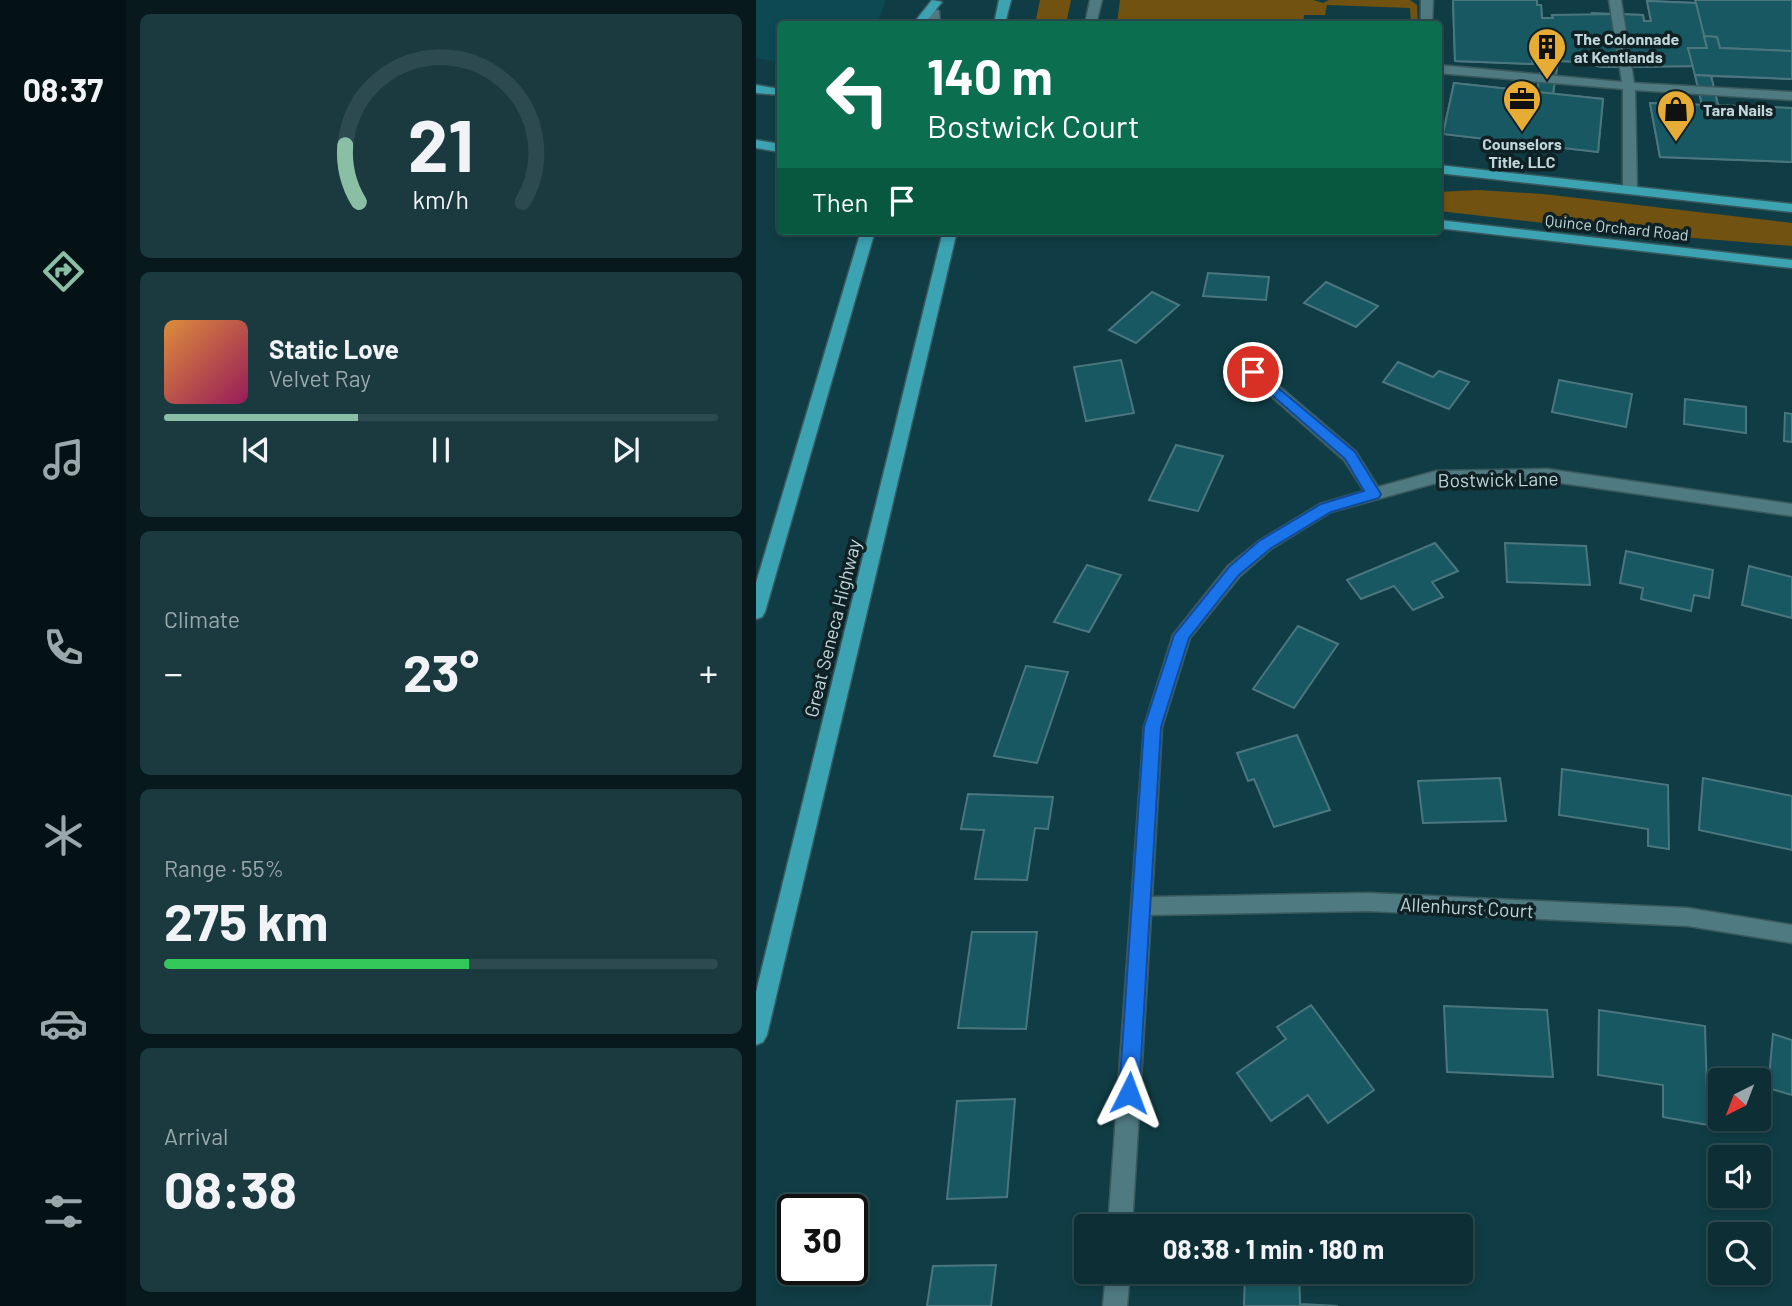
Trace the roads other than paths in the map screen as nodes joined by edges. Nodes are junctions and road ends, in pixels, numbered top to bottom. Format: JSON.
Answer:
{"nodes":[{"id":1,"x":1005,"y":0,"type":"edge"},
{"id":2,"x":1096,"y":0,"type":"edge"},
{"id":3,"x":1426,"y":0,"type":"edge"},
{"id":4,"x":1615,"y":0,"type":"edge"},
{"id":5,"x":935,"y":4,"type":"edge"},
{"id":6,"x":921,"y":21,"type":"edge"},
{"id":7,"x":1001,"y":21,"type":"edge"},
{"id":8,"x":1092,"y":21,"type":"edge"},
{"id":9,"x":1427,"y":21,"type":"edge"},
{"id":10,"x":1442,"y":69,"type":"edge"},
{"id":11,"x":777,"y":86,"type":"edge"},
{"id":12,"x":1629,"y":86,"type":"junction"},
{"id":13,"x":757,"y":89,"type":"edge"},
{"id":14,"x":777,"y":92,"type":"edge"},
{"id":15,"x":1792,"y":96,"type":"edge"},
{"id":16,"x":756,"y":144,"type":"edge"},
{"id":17,"x":777,"y":148,"type":"edge"},
{"id":18,"x":1442,"y":169,"type":"edge"},
{"id":19,"x":1630,"y":189,"type":"junction"},
{"id":20,"x":1792,"y":208,"type":"edge"},
{"id":21,"x":1442,"y":223,"type":"edge"},
{"id":22,"x":867,"y":235,"type":"edge"},
{"id":23,"x":949,"y":235,"type":"edge"},
{"id":24,"x":1792,"y":264,"type":"edge"},
{"id":25,"x":1253,"y":372,"type":"dead end"},
{"id":26,"x":1374,"y":494,"type":"junction"},
{"id":27,"x":1792,"y":510,"type":"edge"},
{"id":28,"x":756,"y":612,"type":"edge"},
{"id":29,"x":1141,"y":906,"type":"junction"},
{"id":30,"x":1792,"y":934,"type":"edge"},
{"id":31,"x":756,"y":1035,"type":"edge"},
{"id":32,"x":1121,"y":1214,"type":"edge"},
{"id":33,"x":1117,"y":1284,"type":"edge"},
{"id":34,"x":1115,"y":1306,"type":"edge"}],
"edges":[{"from":1,"to":7,"type":"main road"},
{"from":2,"to":8,"type":"street"},
{"from":3,"to":9,"type":"street"},
{"from":4,"to":12,"type":"street"},
{"from":5,"to":6,"type":"main road"},
{"from":10,"to":12,"type":"street"},
{"from":11,"to":13,"type":"main road"},
{"from":12,"to":15,"type":"street"},
{"from":12,"to":19,"type":"street"},
{"from":13,"to":14,"type":"main road"},
{"from":16,"to":17,"type":"main road"},
{"from":18,"to":19,"type":"main road","name":"Quince Orchard Road"},
{"from":19,"to":20,"type":"main road","name":"Quince Orchard Road"},
{"from":21,"to":24,"type":"main road","name":"Quince Orchard Road"},
{"from":22,"to":28,"type":"main road"},
{"from":23,"to":31,"type":"main road","name":"Great Seneca Highway"},
{"from":25,"to":26,"type":"street"},
{"from":26,"to":27,"type":"street","name":"Bostwick Lane"},
{"from":26,"to":29,"type":"street","name":"Bostwick Lane"},
{"from":29,"to":30,"type":"street","name":"Allenhurst Court"},
{"from":29,"to":32,"type":"street","name":"Bostwick Lane"},
{"from":33,"to":34,"type":"street"}]}
